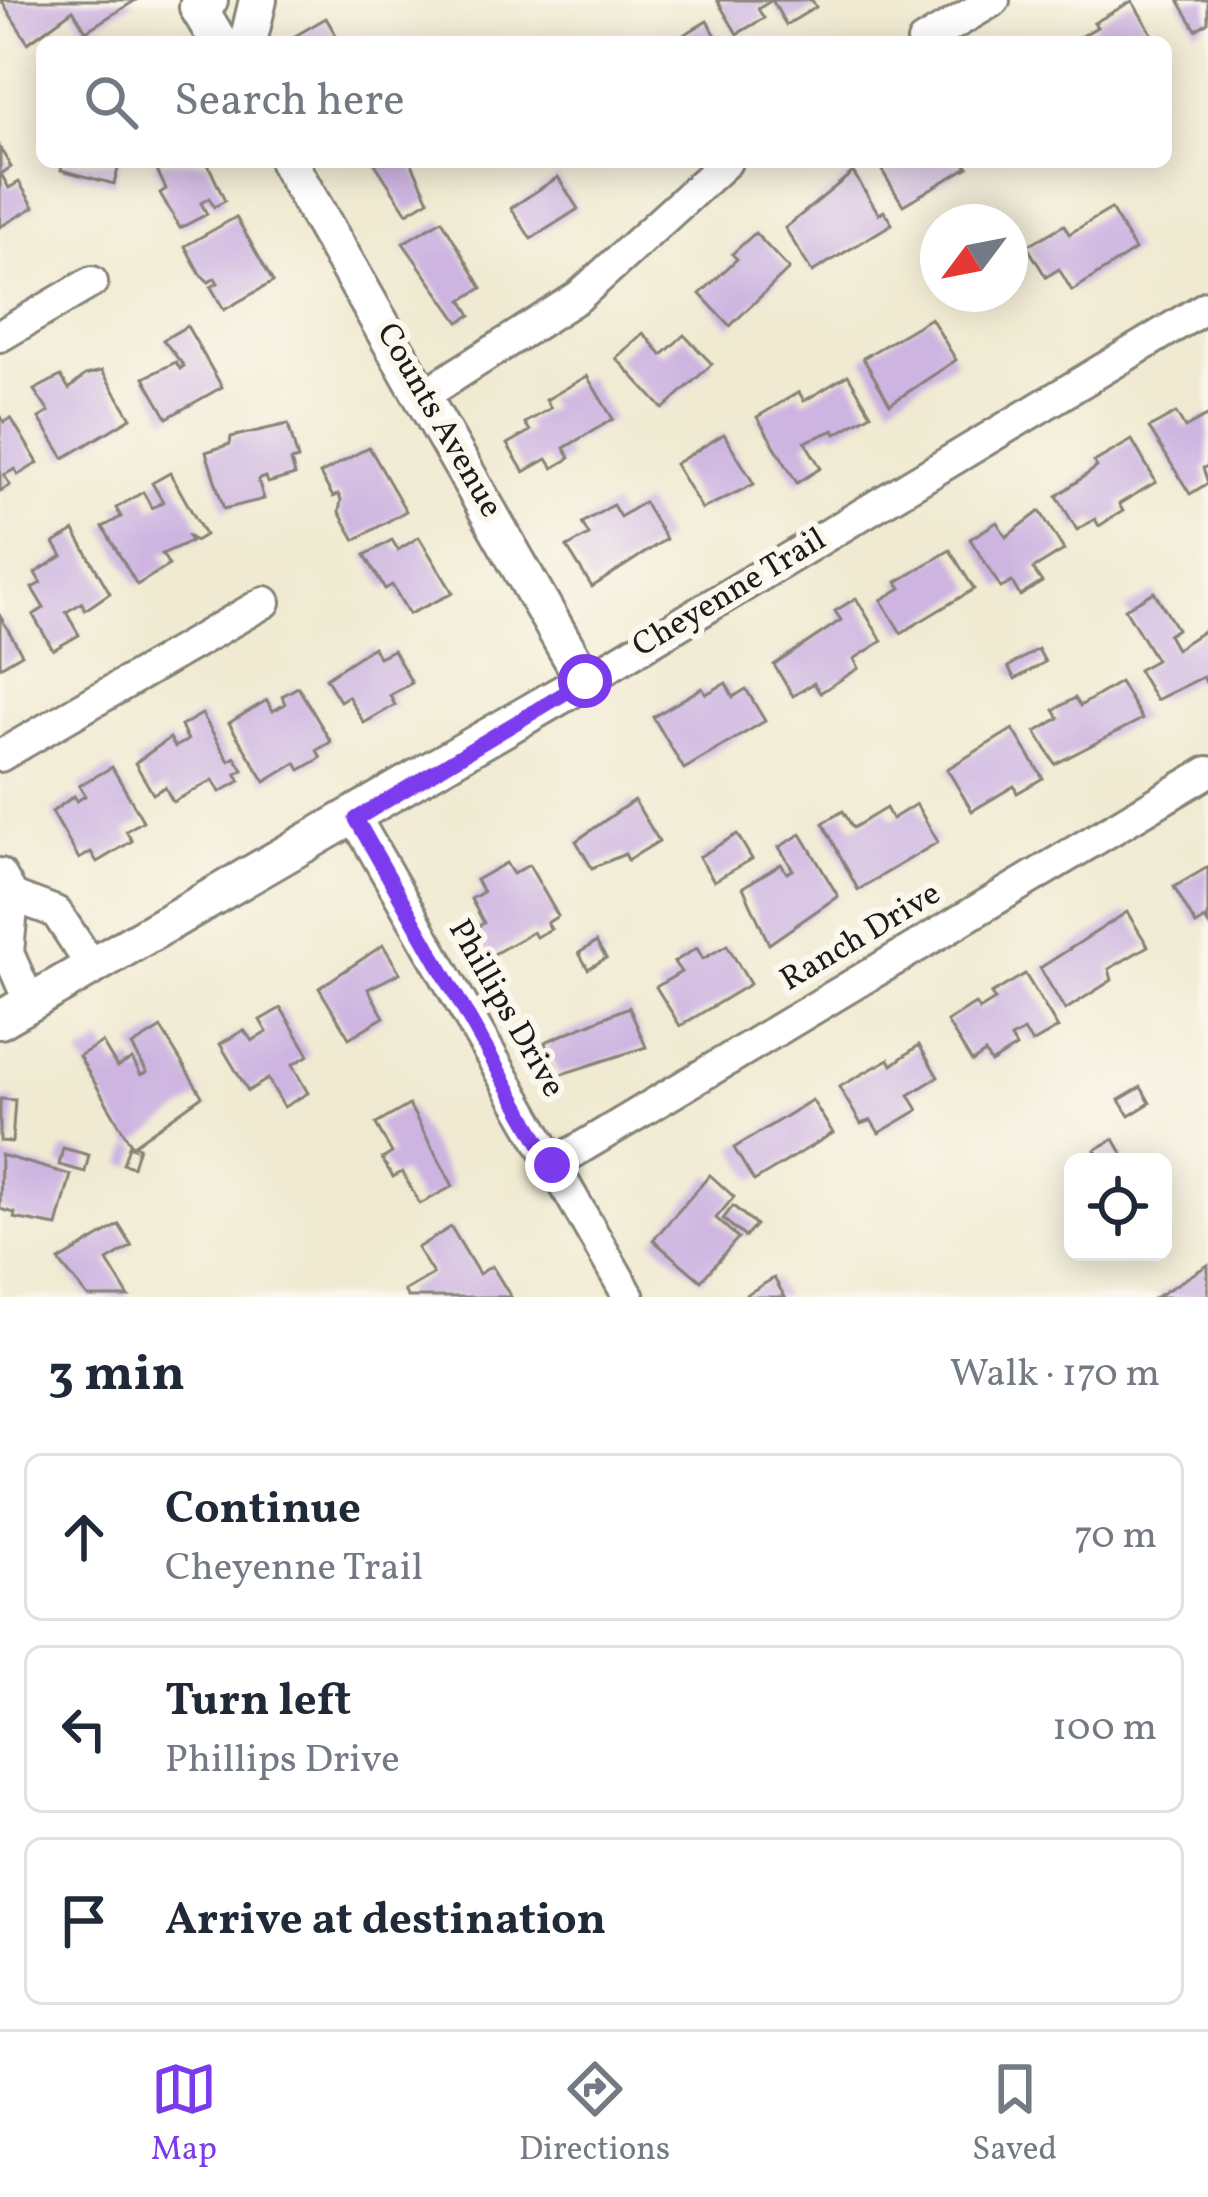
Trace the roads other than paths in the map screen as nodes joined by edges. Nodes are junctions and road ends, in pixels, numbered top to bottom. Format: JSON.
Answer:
{"nodes":[{"id":1,"x":258,"y":0,"type":"edge"},
{"id":2,"x":994,"y":0,"type":"edge"},
{"id":3,"x":200,"y":2,"type":"edge"},
{"id":4,"x":215,"y":36,"type":"edge"},
{"id":5,"x":249,"y":36,"type":"edge"},
{"id":6,"x":933,"y":36,"type":"edge"},
{"id":7,"x":292,"y":168,"type":"edge"},
{"id":8,"x":719,"y":168,"type":"edge"},
{"id":9,"x":92,"y":282,"type":"dead end"},
{"id":10,"x":1208,"y":306,"type":"edge"},
{"id":11,"x":0,"y":336,"type":"edge"},
{"id":12,"x":424,"y":395,"type":"junction"},
{"id":13,"x":265,"y":602,"type":"dead end"},
{"id":14,"x":585,"y":681,"type":"junction"},
{"id":15,"x":0,"y":756,"type":"edge"},
{"id":16,"x":1208,"y":772,"type":"edge"},
{"id":17,"x":356,"y":819,"type":"junction"},
{"id":18,"x":6,"y":885,"type":"edge"},
{"id":19,"x":93,"y":968,"type":"junction"},
{"id":20,"x":15,"y":1011,"type":"edge"},
{"id":21,"x":552,"y":1165,"type":"junction"},
{"id":22,"x":629,"y":1297,"type":"edge"}],
"edges":[{"from":1,"to":5,"type":"street"},
{"from":2,"to":6,"type":"street"},
{"from":3,"to":4,"type":"street"},
{"from":7,"to":12,"type":"street","name":"Counts Avenue"},
{"from":8,"to":12,"type":"street"},
{"from":9,"to":11,"type":"street"},
{"from":10,"to":14,"type":"street","name":"Cheyenne Trail"},
{"from":12,"to":14,"type":"street","name":"Counts Avenue"},
{"from":13,"to":15,"type":"street"},
{"from":14,"to":17,"type":"street","name":"Cheyenne Trail"},
{"from":16,"to":21,"type":"street","name":"Ranch Drive"},
{"from":17,"to":19,"type":"street","name":"Cheyenne Trail"},
{"from":17,"to":21,"type":"street","name":"Phillips Drive"},
{"from":18,"to":19,"type":"street"},
{"from":18,"to":20,"type":"street"},
{"from":19,"to":20,"type":"street","name":"Cheyenne Trail"},
{"from":21,"to":22,"type":"street","name":"Phillips Drive"}]}
